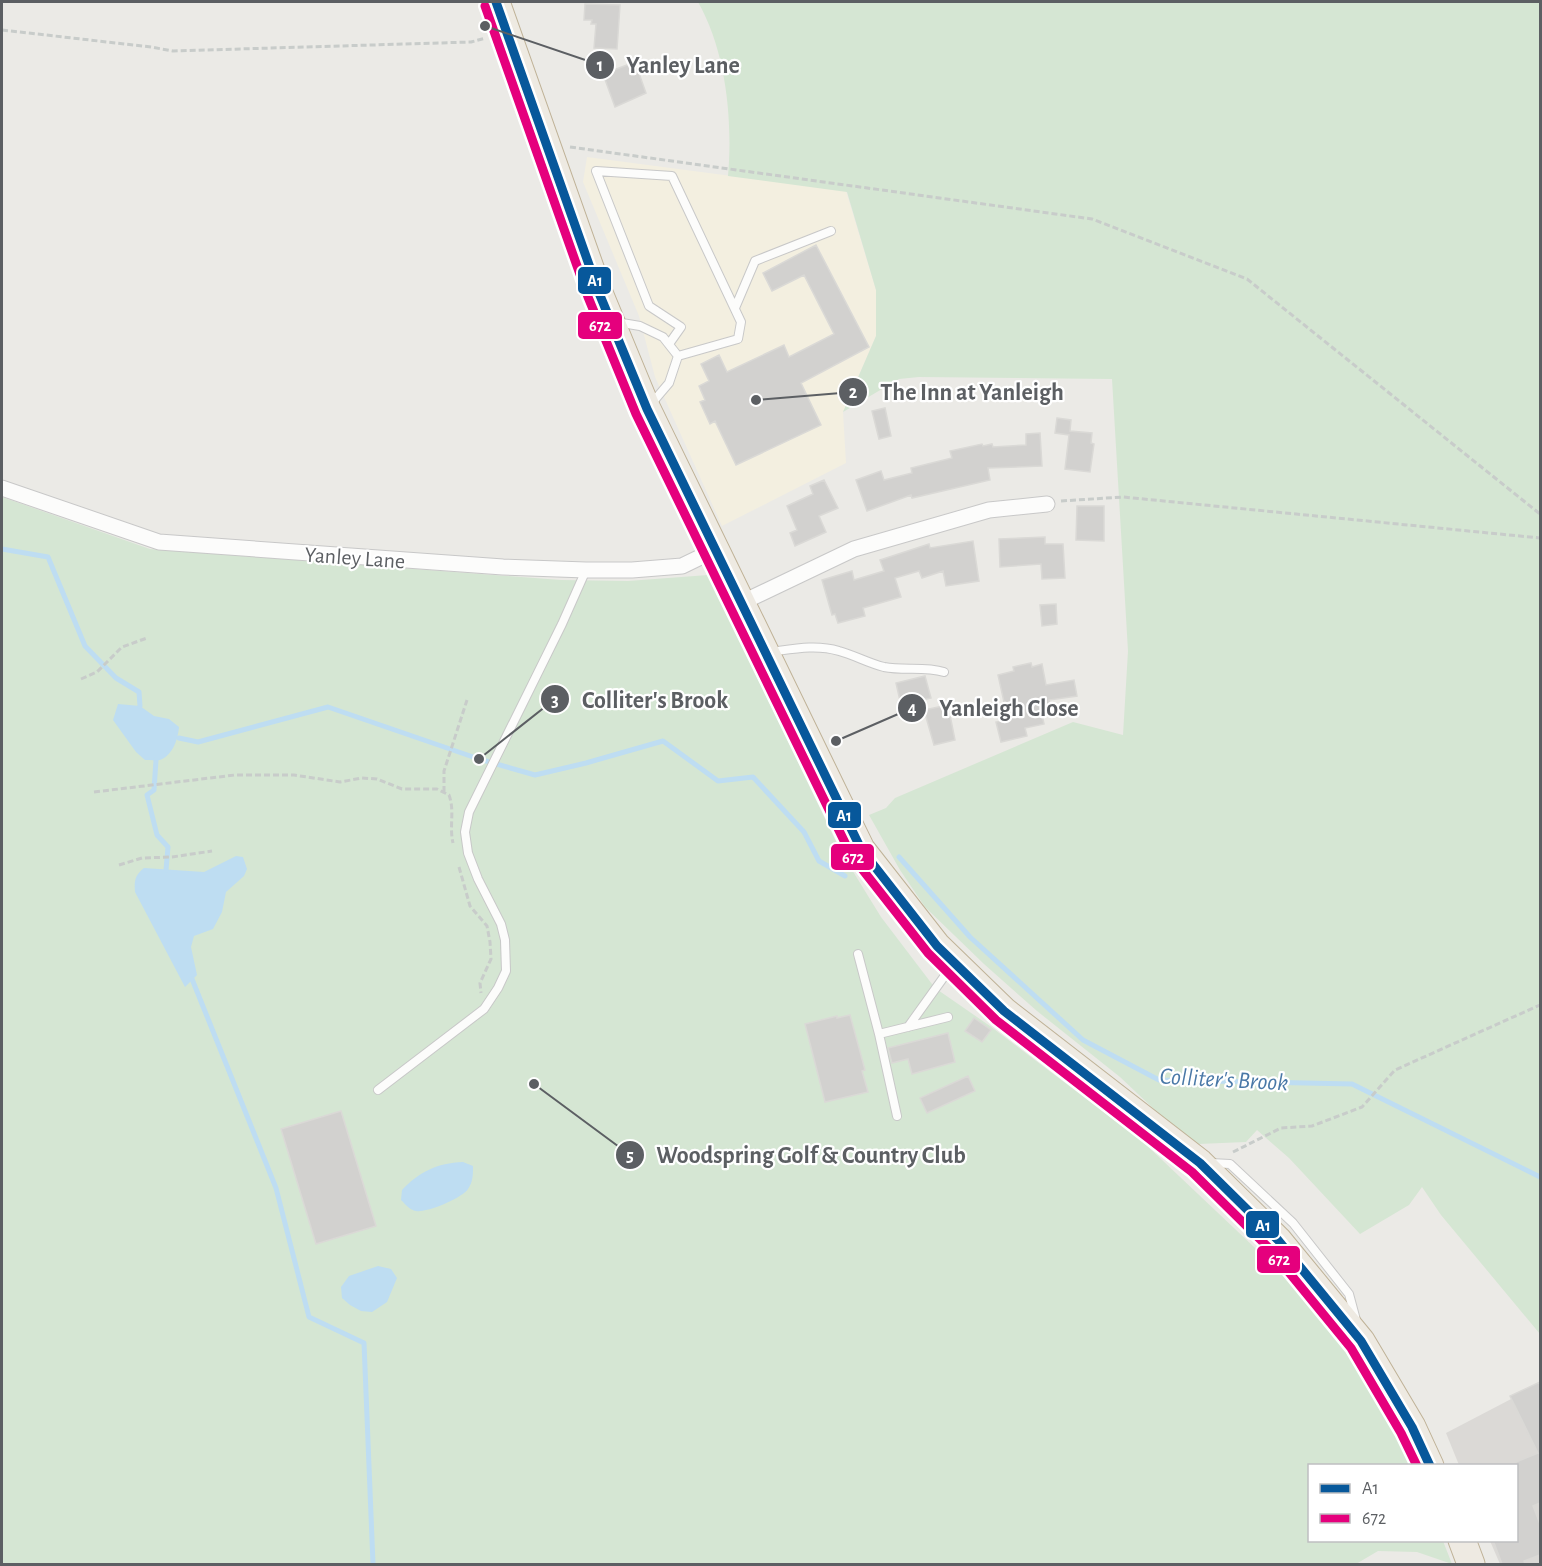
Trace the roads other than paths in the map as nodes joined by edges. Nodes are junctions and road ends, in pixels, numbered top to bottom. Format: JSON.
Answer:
{"nodes":[{"id":1,"x":496,"y":2,"type":"edge"},
{"id":2,"x":831,"y":231,"type":"dead end"},
{"id":3,"x":735,"y":308,"type":"junction"},
{"id":4,"x":611,"y":321,"type":"junction"},
{"id":5,"x":669,"y":344,"type":"junction"},
{"id":6,"x":678,"y":356,"type":"junction"},
{"id":7,"x":647,"y":409,"type":"junction"},
{"id":8,"x":2,"y":488,"type":"edge"},
{"id":9,"x":1047,"y":504,"type":"road end"},
{"id":10,"x":715,"y":550,"type":"junction"},
{"id":11,"x":586,"y":570,"type":"junction"},
{"id":12,"x":741,"y":603,"type":"junction"},
{"id":13,"x":765,"y":653,"type":"junction"},
{"id":14,"x":944,"y":672,"type":"dead end"},
{"id":15,"x":858,"y":954,"type":"dead end"},
{"id":16,"x":954,"y":963,"type":"junction"},
{"id":17,"x":948,"y":1017,"type":"dead end"},
{"id":18,"x":908,"y":1027,"type":"junction"},
{"id":19,"x":879,"y":1034,"type":"junction"},
{"id":20,"x":378,"y":1090,"type":"dead end"},
{"id":21,"x":897,"y":1116,"type":"dead end"},
{"id":22,"x":1429,"y":1464,"type":"edge"},
{"id":23,"x":1463,"y":1542,"type":"edge"},
{"id":24,"x":1471,"y":1564,"type":"edge"}],
"edges":[{"from":1,"to":4,"type":"highway"},
{"from":2,"to":3,"type":"lane"},
{"from":3,"to":5,"type":"lane"},
{"from":3,"to":6,"type":"lane"},
{"from":4,"to":5,"type":"lane"},
{"from":4,"to":7,"type":"highway"},
{"from":5,"to":6,"type":"lane"},
{"from":6,"to":7,"type":"lane"},
{"from":7,"to":10,"type":"highway"},
{"from":8,"to":11,"type":"street","name":"Yanley Lane"},
{"from":9,"to":12,"type":"street"},
{"from":10,"to":11,"type":"street","name":"Yanley Lane"},
{"from":10,"to":12,"type":"highway"},
{"from":11,"to":20,"type":"lane"},
{"from":12,"to":13,"type":"highway"},
{"from":13,"to":14,"type":"lane"},
{"from":13,"to":16,"type":"highway"},
{"from":15,"to":19,"type":"lane"},
{"from":16,"to":18,"type":"lane"},
{"from":16,"to":22,"type":"highway"},
{"from":17,"to":18,"type":"lane"},
{"from":18,"to":19,"type":"lane"},
{"from":19,"to":21,"type":"lane"},
{"from":23,"to":24,"type":"highway"}]}
